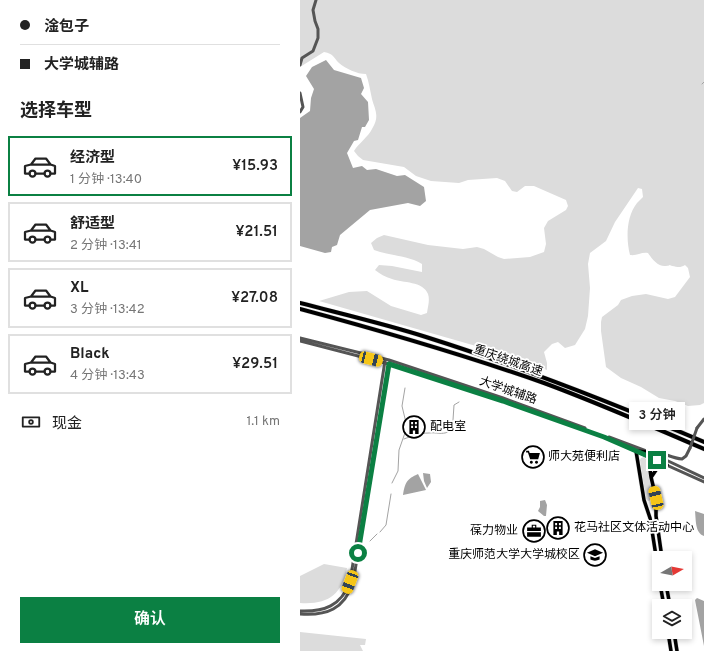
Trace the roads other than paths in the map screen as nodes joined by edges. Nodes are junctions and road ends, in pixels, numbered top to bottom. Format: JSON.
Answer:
{"nodes":[{"id":1,"x":316,"y":0,"type":"edge"},
{"id":2,"x":300,"y":65,"type":"edge"},
{"id":3,"x":300,"y":93,"type":"edge"},
{"id":4,"x":300,"y":112,"type":"edge"},
{"id":5,"x":300,"y":303,"type":"edge"},
{"id":6,"x":300,"y":309,"type":"edge"},
{"id":7,"x":300,"y":338,"type":"edge"},
{"id":8,"x":300,"y":341,"type":"edge"},
{"id":9,"x":387,"y":361,"type":"junction"},
{"id":10,"x":704,"y":419,"type":"edge"},
{"id":11,"x":704,"y":442,"type":"edge"},
{"id":12,"x":704,"y":449,"type":"edge"},
{"id":13,"x":636,"y":451,"type":"junction"},
{"id":14,"x":648,"y":454,"type":"junction"},
{"id":15,"x":667,"y":465,"type":"junction"},
{"id":16,"x":651,"y":478,"type":"junction"},
{"id":17,"x":704,"y":478,"type":"edge"},
{"id":18,"x":704,"y":482,"type":"edge"},
{"id":19,"x":655,"y":551,"type":"edge"},
{"id":20,"x":661,"y":551,"type":"edge"},
{"id":21,"x":300,"y":613,"type":"edge"},
{"id":22,"x":669,"y":639,"type":"edge"},
{"id":23,"x":675,"y":639,"type":"edge"},
{"id":24,"x":671,"y":651,"type":"edge"},
{"id":25,"x":677,"y":651,"type":"edge"}],
"edges":[{"from":1,"to":2,"type":"street"},
{"from":3,"to":4,"type":"street"},
{"from":5,"to":11,"type":"highway","name":"重庆绕城高速"},
{"from":6,"to":12,"type":"highway","name":"重庆绕城高速"},
{"from":7,"to":9,"type":"street","name":"大学城辅路"},
{"from":8,"to":9,"type":"street","name":"大学城辅路"},
{"from":9,"to":13,"type":"street","name":"大学城辅路"},
{"from":9,"to":14,"type":"street","name":"大学城辅路"},
{"from":9,"to":21,"type":"street"},
{"from":10,"to":14,"type":"street","bridge":true},
{"from":13,"to":14,"type":"main road"},
{"from":13,"to":19,"type":"main road"},
{"from":14,"to":15,"type":"street","name":"大学城辅路"},
{"from":14,"to":16,"type":"main road"},
{"from":14,"to":17,"type":"street","name":"大学城辅路"},
{"from":15,"to":16,"type":"main road"},
{"from":15,"to":18,"type":"street","name":"大学城辅路"},
{"from":16,"to":20,"type":"main road"},
{"from":22,"to":24,"type":"main road"},
{"from":23,"to":25,"type":"main road"}]}
